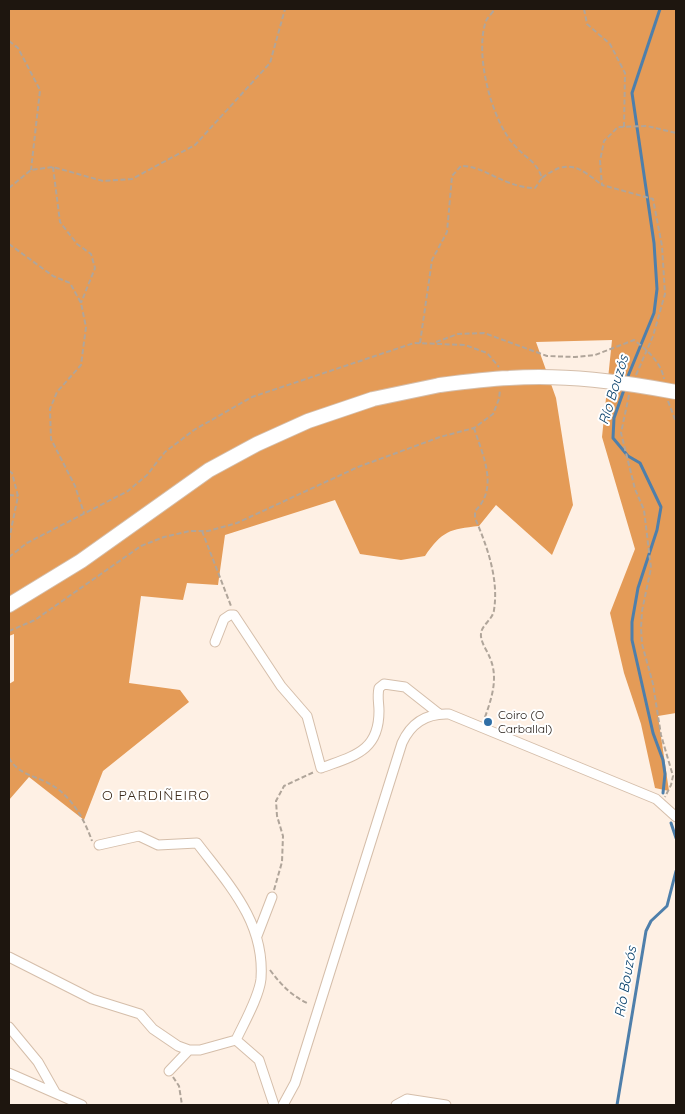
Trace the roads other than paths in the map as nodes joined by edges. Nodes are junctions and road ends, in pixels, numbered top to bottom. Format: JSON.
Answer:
{"nodes":[{"id":1,"x":676,"y":392,"type":"edge"},
{"id":2,"x":9,"y":605,"type":"edge"},
{"id":3,"x":215,"y":642,"type":"dead end"},
{"id":4,"x":438,"y":713,"type":"junction"},
{"id":5,"x":676,"y":817,"type":"edge"},
{"id":6,"x":98,"y":844,"type":"road end"},
{"id":7,"x":272,"y":897,"type":"road end"},
{"id":8,"x":257,"y":936,"type":"junction"},
{"id":9,"x":9,"y":956,"type":"edge"},
{"id":10,"x":9,"y":1027,"type":"edge"},
{"id":11,"x":236,"y":1040,"type":"junction"},
{"id":12,"x":189,"y":1050,"type":"junction"},
{"id":13,"x":169,"y":1071,"type":"road end"},
{"id":14,"x":9,"y":1073,"type":"edge"},
{"id":15,"x":55,"y":1092,"type":"junction"},
{"id":16,"x":82,"y":1105,"type":"edge"},
{"id":17,"x":274,"y":1105,"type":"edge"},
{"id":18,"x":284,"y":1105,"type":"edge"},
{"id":19,"x":396,"y":1105,"type":"edge"},
{"id":20,"x":446,"y":1105,"type":"edge"}],
"edges":[{"from":1,"to":2,"type":"highway","bridge":true},
{"from":3,"to":4,"type":"street"},
{"from":4,"to":5,"type":"street"},
{"from":4,"to":18,"type":"street"},
{"from":6,"to":8,"type":"street"},
{"from":7,"to":8,"type":"street"},
{"from":8,"to":11,"type":"street"},
{"from":9,"to":12,"type":"street"},
{"from":10,"to":15,"type":"street"},
{"from":11,"to":12,"type":"street"},
{"from":11,"to":17,"type":"street"},
{"from":12,"to":13,"type":"street"},
{"from":14,"to":15,"type":"street"},
{"from":15,"to":16,"type":"street"},
{"from":19,"to":20,"type":"street"}]}
